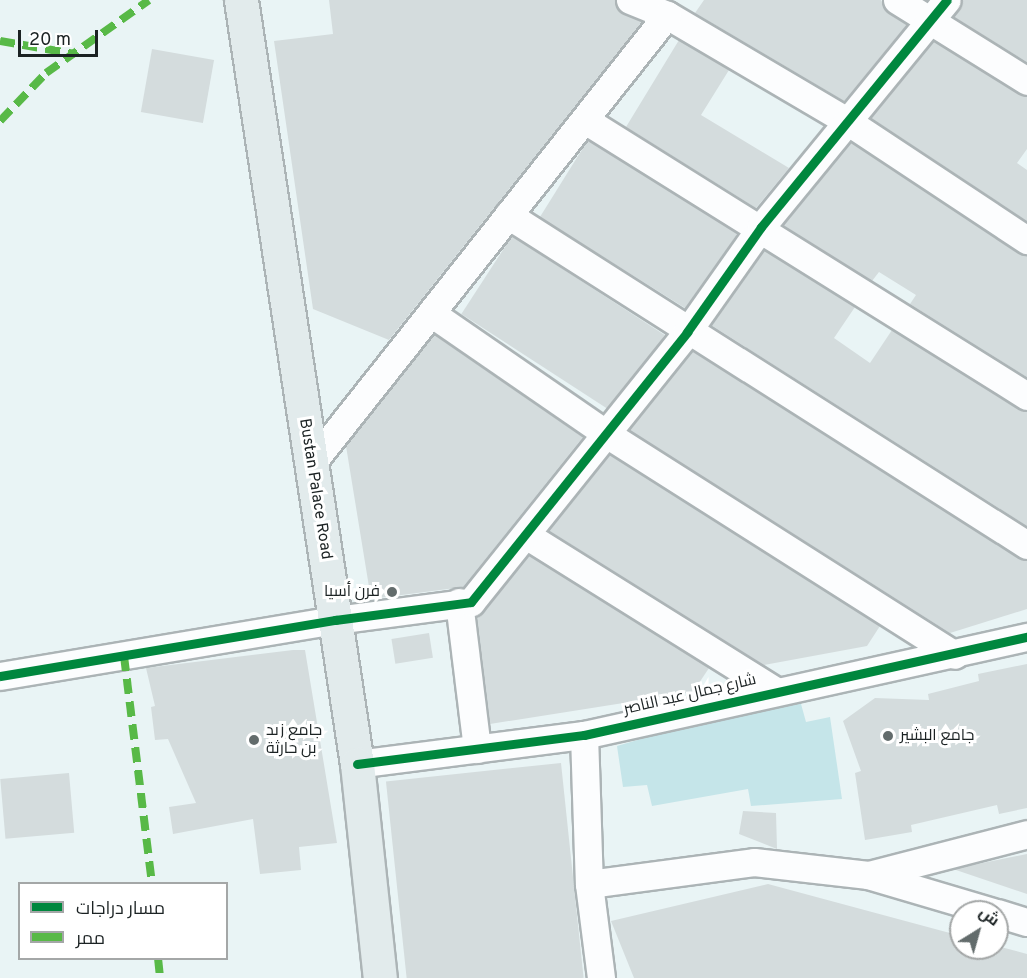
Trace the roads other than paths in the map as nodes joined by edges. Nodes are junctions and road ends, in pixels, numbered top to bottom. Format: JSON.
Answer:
{"nodes":[{"id":1,"x":241,"y":0,"type":"edge"},
{"id":2,"x":630,"y":0,"type":"edge"},
{"id":3,"x":897,"y":0,"type":"edge"},
{"id":4,"x":939,"y":10,"type":"edge"},
{"id":5,"x":667,"y":15,"type":"junction"},
{"id":6,"x":1027,"y":81,"type":"edge"},
{"id":7,"x":585,"y":120,"type":"junction"},
{"id":8,"x":847,"y":121,"type":"junction"},
{"id":9,"x":508,"y":215,"type":"junction"},
{"id":10,"x":761,"y":227,"type":"junction"},
{"id":11,"x":1027,"y":240,"type":"edge"},
{"id":12,"x":431,"y":313,"type":"junction"},
{"id":13,"x":687,"y":332,"type":"junction"},
{"id":14,"x":1027,"y":396,"type":"edge"},
{"id":15,"x":605,"y":433,"type":"junction"},
{"id":16,"x":311,"y":464,"type":"junction"},
{"id":17,"x":526,"y":535,"type":"junction"},
{"id":18,"x":1027,"y":545,"type":"edge"},
{"id":19,"x":459,"y":602,"type":"junction"},
{"id":20,"x":335,"y":620,"type":"junction"},
{"id":21,"x":1027,"y":638,"type":"edge"},
{"id":22,"x":955,"y":655,"type":"junction"},
{"id":23,"x":0,"y":676,"type":"edge"},
{"id":24,"x":774,"y":690,"type":"junction"},
{"id":25,"x":584,"y":735,"type":"junction"},
{"id":26,"x":477,"y":749,"type":"junction"},
{"id":27,"x":357,"y":764,"type":"junction"},
{"id":28,"x":1027,"y":834,"type":"edge"},
{"id":29,"x":868,"y":875,"type":"junction"},
{"id":30,"x":589,"y":884,"type":"junction"},
{"id":31,"x":952,"y":900,"type":"edge"},
{"id":32,"x":1009,"y":917,"type":"edge"},
{"id":33,"x":1027,"y":922,"type":"edge"},
{"id":34,"x":380,"y":978,"type":"edge"},
{"id":35,"x":601,"y":978,"type":"edge"}],
"edges":[{"from":1,"to":16,"type":"main road","name":"Bustan Palace Road"},
{"from":2,"to":5,"type":"street"},
{"from":3,"to":4,"type":"street"},
{"from":4,"to":6,"type":"street"},
{"from":4,"to":8,"type":"street"},
{"from":5,"to":7,"type":"street"},
{"from":5,"to":8,"type":"street"},
{"from":7,"to":9,"type":"street"},
{"from":7,"to":10,"type":"street"},
{"from":8,"to":10,"type":"street"},
{"from":8,"to":11,"type":"street"},
{"from":9,"to":12,"type":"street"},
{"from":9,"to":13,"type":"street"},
{"from":10,"to":13,"type":"street"},
{"from":10,"to":14,"type":"street"},
{"from":12,"to":15,"type":"street"},
{"from":12,"to":16,"type":"street"},
{"from":13,"to":15,"type":"street"},
{"from":13,"to":18,"type":"street"},
{"from":15,"to":17,"type":"street"},
{"from":15,"to":22,"type":"street"},
{"from":16,"to":20,"type":"main road","name":"Bustan Palace Road"},
{"from":17,"to":19,"type":"street"},
{"from":17,"to":24,"type":"street"},
{"from":19,"to":20,"type":"street"},
{"from":19,"to":26,"type":"street"},
{"from":20,"to":23,"type":"street"},
{"from":20,"to":27,"type":"main road","name":"Bustan Palace Road"},
{"from":21,"to":22,"type":"street","name":"شارع جمال عبد الناصر"},
{"from":22,"to":24,"type":"street","name":"شارع جمال عبد الناصر"},
{"from":24,"to":25,"type":"street","name":"شارع جمال عبد الناصر"},
{"from":25,"to":26,"type":"street","name":"شارع جمال عبد الناصر"},
{"from":25,"to":30,"type":"street"},
{"from":26,"to":27,"type":"street","name":"شارع جمال عبد الناصر"},
{"from":27,"to":34,"type":"main road","name":"Bustan Palace Road"},
{"from":28,"to":29,"type":"street"},
{"from":29,"to":30,"type":"street"},
{"from":29,"to":31,"type":"street"},
{"from":30,"to":35,"type":"street"},
{"from":32,"to":33,"type":"street"}]}
